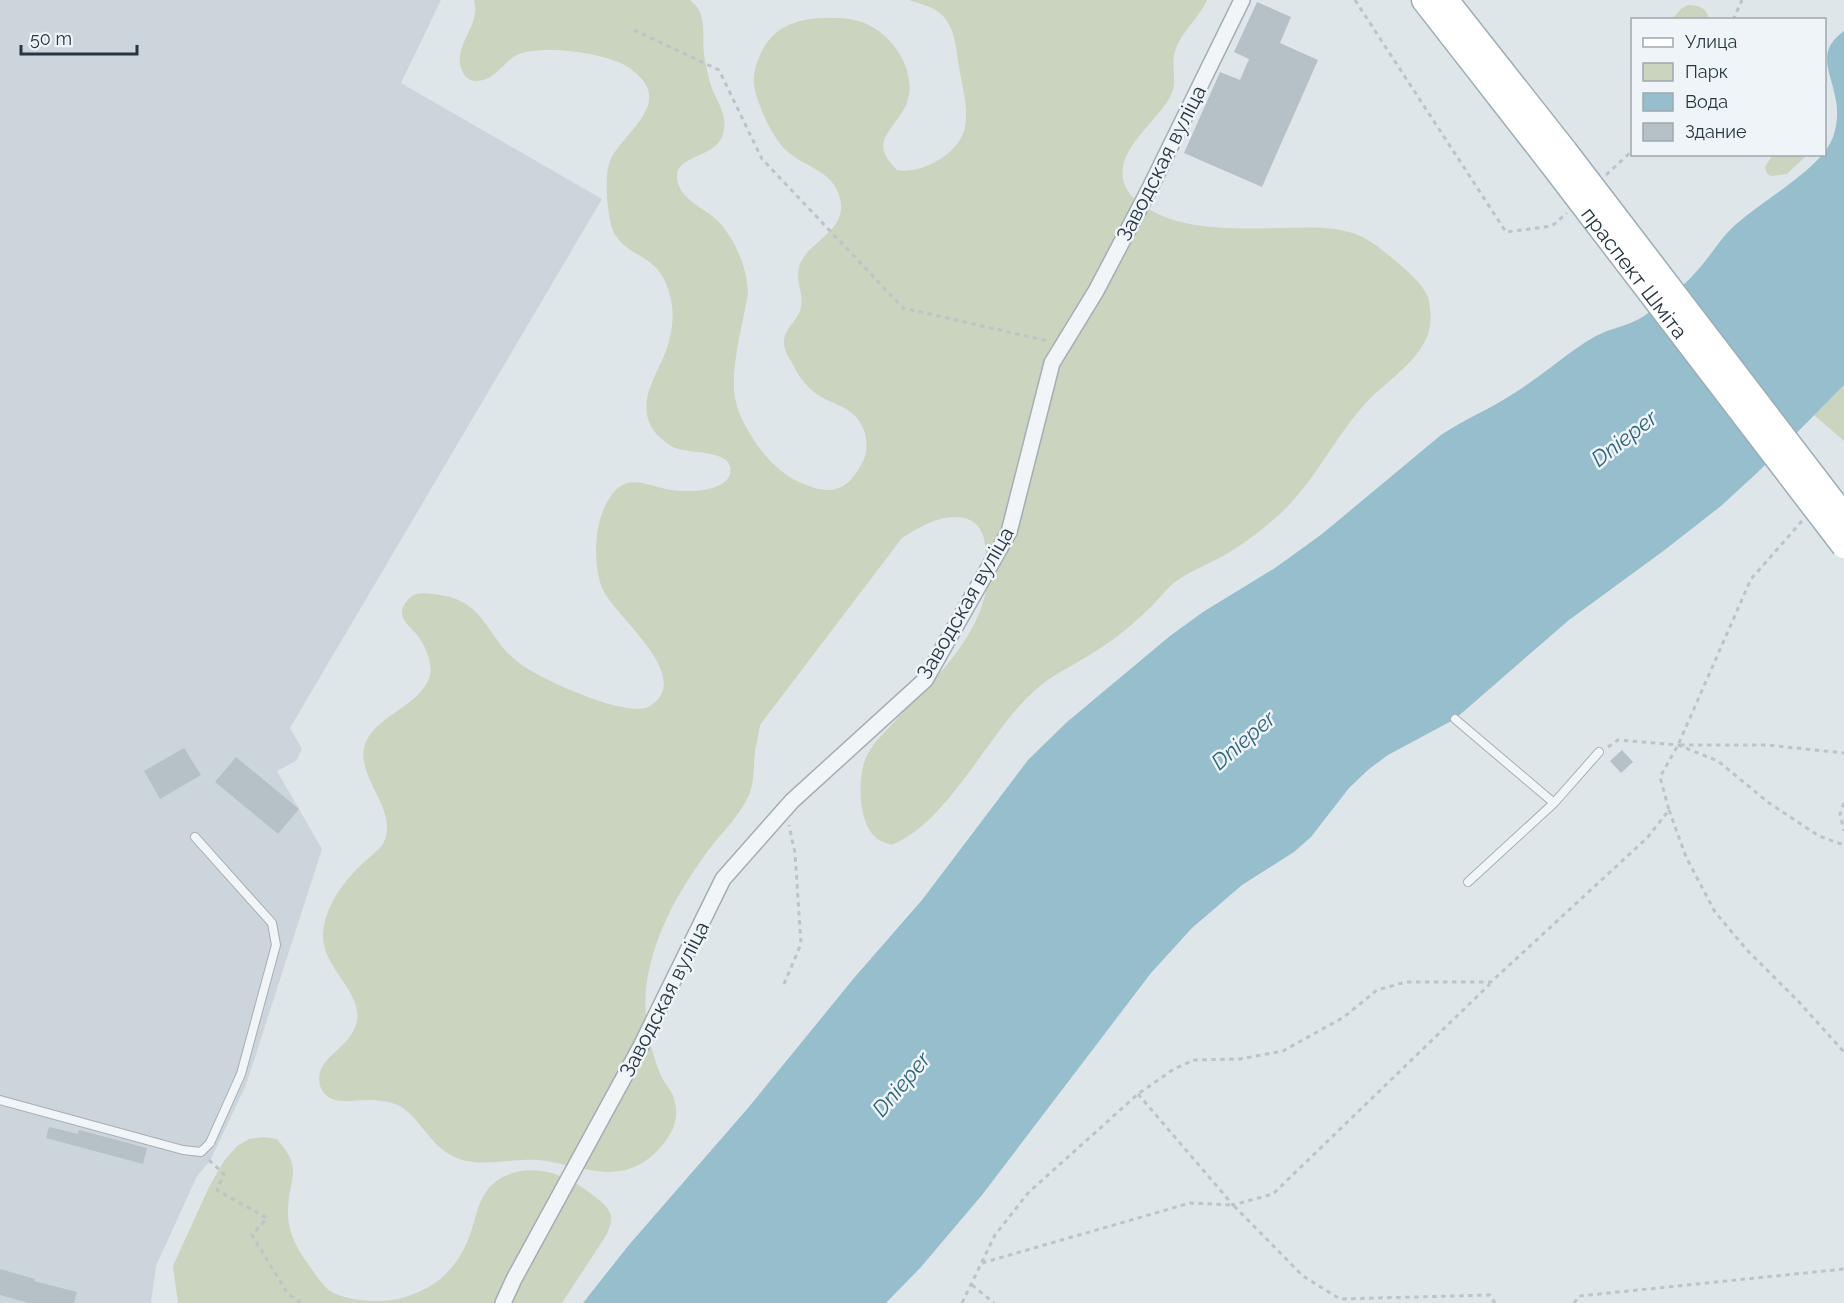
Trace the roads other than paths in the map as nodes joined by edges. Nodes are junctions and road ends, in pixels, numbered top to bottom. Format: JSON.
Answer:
{"nodes":[{"id":1,"x":1242,"y":0,"type":"edge"},
{"id":2,"x":1424,"y":0,"type":"edge"},
{"id":3,"x":1446,"y":0,"type":"edge"},
{"id":4,"x":1558,"y":157,"type":"junction"},
{"id":5,"x":1844,"y":516,"type":"edge"},
{"id":6,"x":1844,"y":546,"type":"edge"},
{"id":7,"x":1455,"y":719,"type":"dead end"},
{"id":8,"x":1599,"y":752,"type":"road end"},
{"id":9,"x":1554,"y":803,"type":"junction"},
{"id":10,"x":195,"y":837,"type":"dead end"},
{"id":11,"x":1468,"y":882,"type":"dead end"},
{"id":12,"x":0,"y":1100,"type":"edge"},
{"id":13,"x":503,"y":1303,"type":"edge"}],
"edges":[{"from":1,"to":13,"type":"street","name":"Заводская вуліца"},
{"from":2,"to":4,"type":"main road","name":"праспект Шміта"},
{"from":3,"to":4,"type":"main road","name":"праспект Шміта"},
{"from":4,"to":5,"type":"main road","name":"праспект Шміта","bridge":true},
{"from":4,"to":6,"type":"main road","name":"праспект Шміта","bridge":true},
{"from":7,"to":9,"type":"lane"},
{"from":8,"to":9,"type":"lane"},
{"from":9,"to":11,"type":"lane"},
{"from":10,"to":12,"type":"lane"}]}
